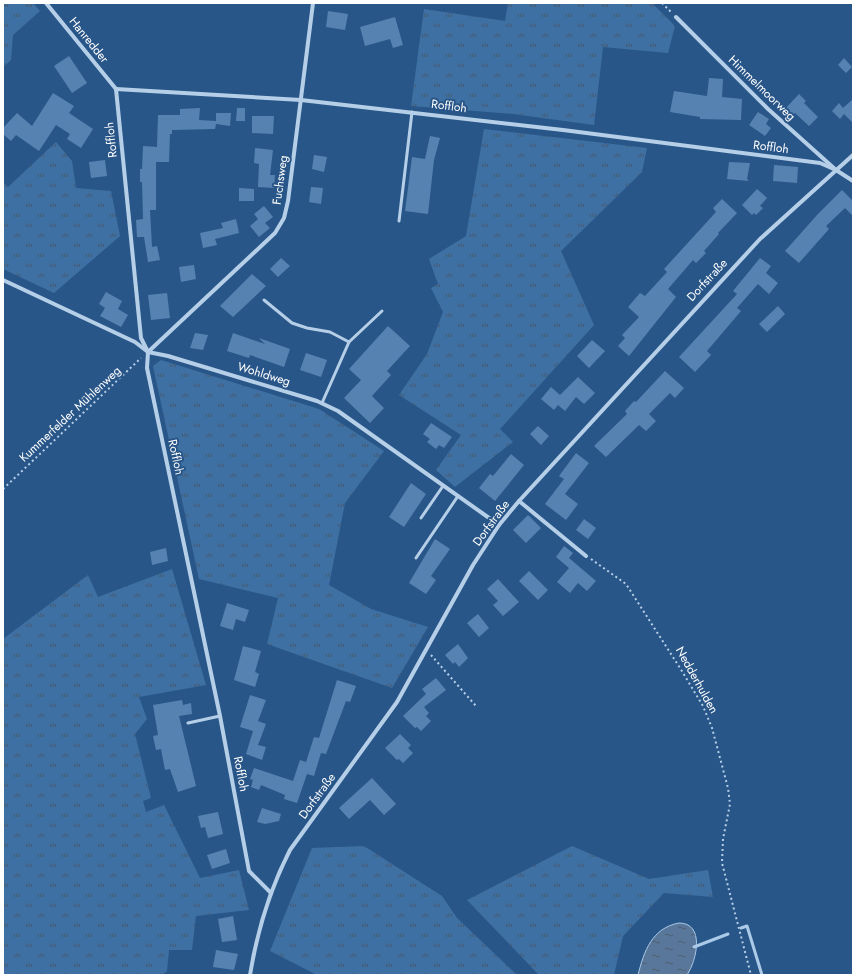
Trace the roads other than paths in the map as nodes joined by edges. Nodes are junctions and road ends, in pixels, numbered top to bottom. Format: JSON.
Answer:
{"nodes":[{"id":1,"x":46,"y":3,"type":"edge"},
{"id":2,"x":313,"y":3,"type":"edge"},
{"id":3,"x":676,"y":18,"type":"road end"},
{"id":4,"x":116,"y":89,"type":"junction"},
{"id":5,"x":301,"y":100,"type":"junction"},
{"id":6,"x":412,"y":112,"type":"junction"},
{"id":7,"x":853,"y":155,"type":"edge"},
{"id":8,"x":836,"y":170,"type":"junction"},
{"id":9,"x":853,"y":181,"type":"edge"},
{"id":10,"x":398,"y":221,"type":"dead end"},
{"id":11,"x":3,"y":280,"type":"edge"},
{"id":12,"x":264,"y":300,"type":"dead end"},
{"id":13,"x":382,"y":311,"type":"dead end"},
{"id":14,"x":349,"y":342,"type":"junction"},
{"id":15,"x":148,"y":352,"type":"junction"},
{"id":16,"x":322,"y":403,"type":"junction"},
{"id":17,"x":443,"y":486,"type":"junction"},
{"id":18,"x":458,"y":496,"type":"junction"},
{"id":19,"x":519,"y":501,"type":"junction"},
{"id":20,"x":421,"y":518,"type":"dead end"},
{"id":21,"x":499,"y":525,"type":"junction"},
{"id":22,"x":586,"y":556,"type":"road end"},
{"id":23,"x":416,"y":558,"type":"dead end"},
{"id":24,"x":220,"y":716,"type":"junction"},
{"id":25,"x":188,"y":723,"type":"dead end"},
{"id":26,"x":271,"y":893,"type":"junction"},
{"id":27,"x":250,"y":975,"type":"edge"}],
"edges":[{"from":1,"to":4,"type":"street","name":"Hanredder"},
{"from":2,"to":5,"type":"street","name":"Fuchsweg"},
{"from":3,"to":8,"type":"street","name":"Himmelmoorweg"},
{"from":4,"to":5,"type":"street","name":"Roffloh"},
{"from":4,"to":15,"type":"street","name":"Roffloh"},
{"from":5,"to":6,"type":"street","name":"Roffloh"},
{"from":5,"to":15,"type":"street","name":"Fuchsweg"},
{"from":6,"to":8,"type":"street","name":"Roffloh"},
{"from":6,"to":10,"type":"lane"},
{"from":7,"to":8,"type":"street","name":"Dorfstraße"},
{"from":8,"to":9,"type":"street","name":"Himmelmoorweg"},
{"from":8,"to":19,"type":"street","name":"Dorfstraße"},
{"from":11,"to":15,"type":"street","name":"Wohldweg"},
{"from":12,"to":14,"type":"lane"},
{"from":13,"to":14,"type":"lane"},
{"from":14,"to":16,"type":"lane"},
{"from":15,"to":16,"type":"street","name":"Wohldweg"},
{"from":15,"to":24,"type":"street","name":"Roffloh"},
{"from":16,"to":17,"type":"street","name":"Wohldweg"},
{"from":17,"to":18,"type":"street","name":"Wohldweg"},
{"from":17,"to":20,"type":"lane"},
{"from":18,"to":21,"type":"street","name":"Wohldweg"},
{"from":18,"to":23,"type":"lane"},
{"from":19,"to":21,"type":"street","name":"Dorfstraße"},
{"from":19,"to":22,"type":"street"},
{"from":21,"to":26,"type":"street","name":"Dorfstraße"},
{"from":24,"to":25,"type":"lane"},
{"from":24,"to":26,"type":"street","name":"Roffloh"},
{"from":26,"to":27,"type":"street","name":"Dorfstraße"}]}
